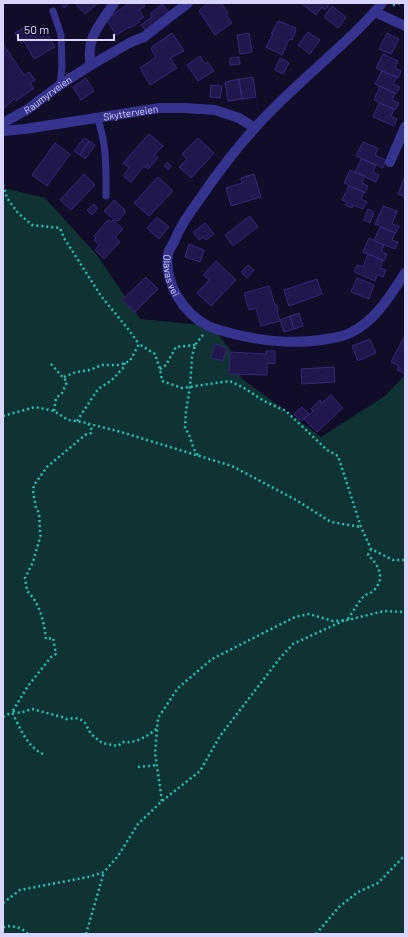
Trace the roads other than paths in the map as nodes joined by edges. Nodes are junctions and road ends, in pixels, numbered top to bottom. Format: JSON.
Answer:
{"nodes":[{"id":1,"x":114,"y":3,"type":"edge"},
{"id":2,"x":188,"y":3,"type":"edge"},
{"id":3,"x":382,"y":3,"type":"edge"},
{"id":4,"x":53,"y":12,"type":"dead end"},
{"id":5,"x":375,"y":12,"type":"junction"},
{"id":6,"x":405,"y":26,"type":"edge"},
{"id":7,"x":91,"y":65,"type":"junction"},
{"id":8,"x":60,"y":85,"type":"junction"},
{"id":9,"x":97,"y":117,"type":"junction"},
{"id":10,"x":3,"y":123,"type":"edge"},
{"id":11,"x":405,"y":127,"type":"edge"},
{"id":12,"x":255,"y":128,"type":"junction"},
{"id":13,"x":3,"y":131,"type":"edge"},
{"id":14,"x":390,"y":162,"type":"dead end"},
{"id":15,"x":106,"y":196,"type":"dead end"},
{"id":16,"x":405,"y":273,"type":"edge"}],
"edges":[{"from":1,"to":7,"type":"street"},
{"from":2,"to":7,"type":"street","name":"Raumyrveien"},
{"from":3,"to":5,"type":"street","name":"Olavas vei"},
{"from":4,"to":8,"type":"lane"},
{"from":5,"to":6,"type":"street"},
{"from":5,"to":12,"type":"street","name":"Olavas vei"},
{"from":7,"to":8,"type":"street","name":"Raumyrveien"},
{"from":8,"to":10,"type":"street","name":"Raumyrveien"},
{"from":9,"to":12,"type":"street","name":"Skytterveien"},
{"from":9,"to":13,"type":"street","name":"Skytterveien"},
{"from":9,"to":15,"type":"lane"},
{"from":11,"to":14,"type":"street"},
{"from":12,"to":16,"type":"street","name":"Olavas vei"}]}
